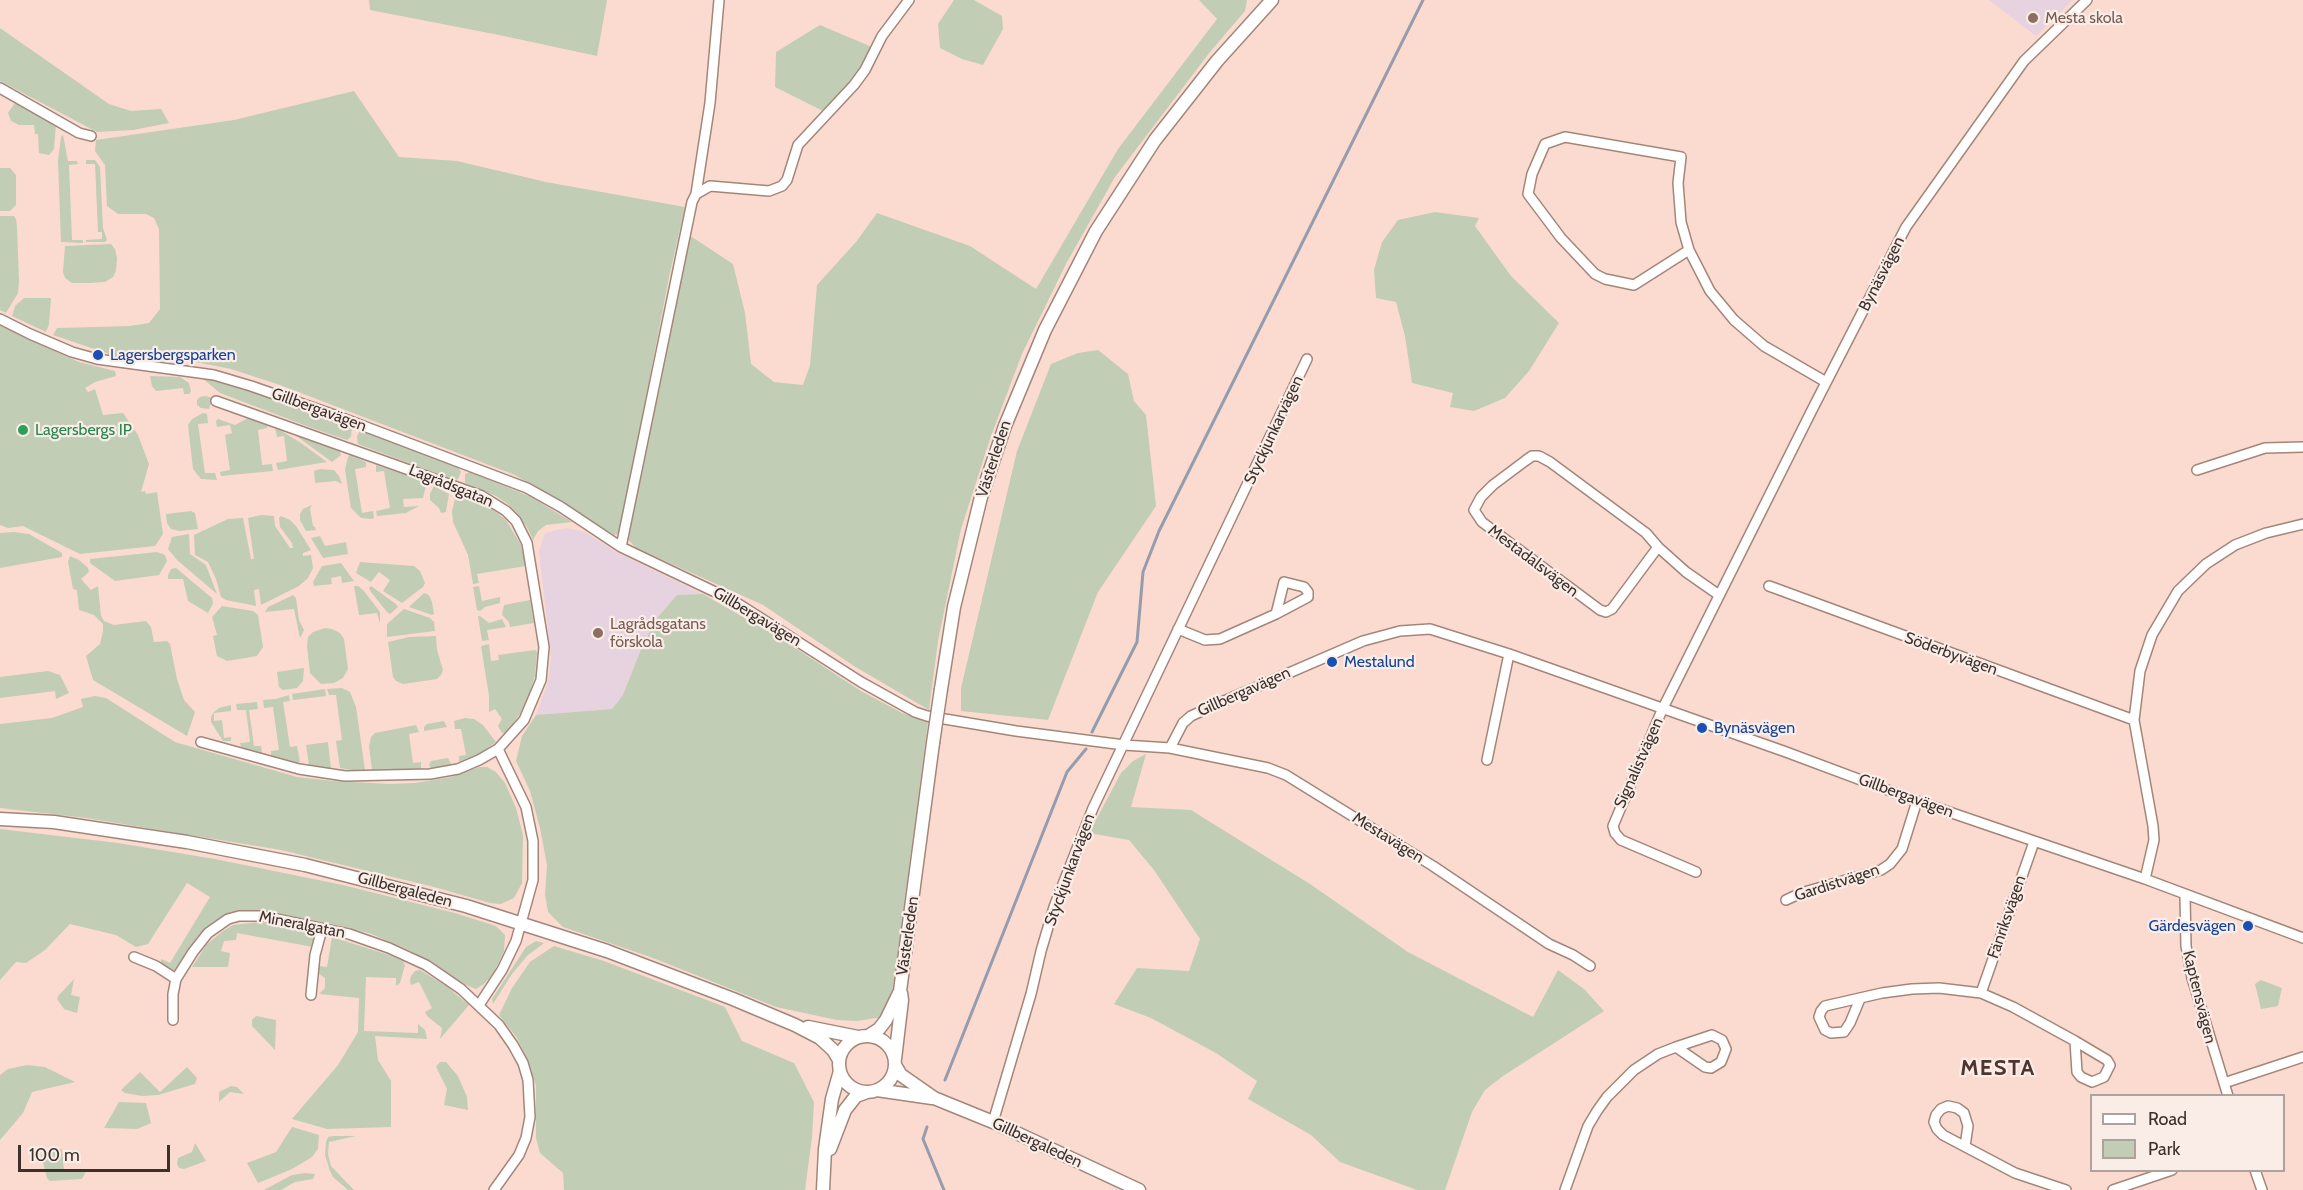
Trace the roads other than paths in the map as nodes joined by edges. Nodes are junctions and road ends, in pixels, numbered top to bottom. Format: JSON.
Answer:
{"nodes":[{"id":1,"x":719,"y":0,"type":"edge"},
{"id":2,"x":909,"y":0,"type":"edge"},
{"id":3,"x":1272,"y":0,"type":"edge"},
{"id":4,"x":2087,"y":0,"type":"edge"},
{"id":5,"x":0,"y":88,"type":"edge"},
{"id":6,"x":91,"y":136,"type":"dead end"},
{"id":7,"x":696,"y":194,"type":"junction"},
{"id":8,"x":1689,"y":250,"type":"junction"},
{"id":9,"x":0,"y":319,"type":"edge"},
{"id":10,"x":1307,"y":359,"type":"dead end"},
{"id":11,"x":1827,"y":382,"type":"junction"},
{"id":12,"x":216,"y":401,"type":"dead end"},
{"id":13,"x":2303,"y":447,"type":"edge"},
{"id":14,"x":2197,"y":470,"type":"dead end"},
{"id":15,"x":2303,"y":524,"type":"edge"},
{"id":16,"x":621,"y":547,"type":"junction"},
{"id":17,"x":1658,"y":547,"type":"junction"},
{"id":18,"x":1769,"y":586,"type":"dead end"},
{"id":19,"x":1719,"y":595,"type":"junction"},
{"id":20,"x":1276,"y":614,"type":"dead end"},
{"id":21,"x":1178,"y":629,"type":"junction"},
{"id":22,"x":1509,"y":654,"type":"junction"},
{"id":23,"x":1662,"y":710,"type":"junction"},
{"id":24,"x":2134,"y":720,"type":"junction"},
{"id":25,"x":201,"y":742,"type":"dead end"},
{"id":26,"x":1124,"y":745,"type":"junction"},
{"id":27,"x":1170,"y":748,"type":"junction"},
{"id":28,"x":498,"y":749,"type":"junction"},
{"id":29,"x":1487,"y":760,"type":"dead end"},
{"id":30,"x":1917,"y":801,"type":"junction"},
{"id":31,"x":0,"y":819,"type":"edge"},
{"id":32,"x":2034,"y":842,"type":"junction"},
{"id":33,"x":1696,"y":872,"type":"dead end"},
{"id":34,"x":2145,"y":879,"type":"junction"},
{"id":35,"x":2186,"y":896,"type":"junction"},
{"id":36,"x":1786,"y":900,"type":"dead end"},
{"id":37,"x":521,"y":922,"type":"junction"},
{"id":38,"x":322,"y":929,"type":"junction"},
{"id":39,"x":2303,"y":938,"type":"edge"},
{"id":40,"x":135,"y":957,"type":"dead end"},
{"id":41,"x":1590,"y":966,"type":"dead end"},
{"id":42,"x":176,"y":979,"type":"junction"},
{"id":43,"x":900,"y":991,"type":"junction"},
{"id":44,"x":1981,"y":993,"type":"junction"},
{"id":45,"x":311,"y":995,"type":"dead end"},
{"id":46,"x":1860,"y":999,"type":"junction"},
{"id":47,"x":479,"y":1005,"type":"junction"},
{"id":48,"x":173,"y":1020,"type":"dead end"},
{"id":49,"x":795,"y":1025,"type":"junction"},
{"id":50,"x":863,"y":1036,"type":"junction"},
{"id":51,"x":2075,"y":1041,"type":"junction"},
{"id":52,"x":1676,"y":1047,"type":"junction"},
{"id":53,"x":2303,"y":1057,"type":"edge"},
{"id":54,"x":895,"y":1063,"type":"junction"},
{"id":55,"x":839,"y":1065,"type":"junction"},
{"id":56,"x":2224,"y":1083,"type":"junction"},
{"id":57,"x":872,"y":1091,"type":"junction"},
{"id":58,"x":2228,"y":1094,"type":"edge"},
{"id":59,"x":934,"y":1098,"type":"junction"},
{"id":60,"x":993,"y":1122,"type":"junction"},
{"id":61,"x":1965,"y":1146,"type":"junction"},
{"id":62,"x":825,"y":1165,"type":"junction"},
{"id":63,"x":2166,"y":1172,"type":"edge"},
{"id":64,"x":2256,"y":1172,"type":"edge"},
{"id":65,"x":494,"y":1190,"type":"edge"},
{"id":66,"x":823,"y":1190,"type":"edge"},
{"id":67,"x":1139,"y":1190,"type":"edge"},
{"id":68,"x":1565,"y":1190,"type":"edge"},
{"id":69,"x":2066,"y":1190,"type":"edge"},
{"id":70,"x":2113,"y":1190,"type":"edge"},
{"id":71,"x":2262,"y":1190,"type":"edge"}],
"edges":[{"from":1,"to":7,"type":"street"},
{"from":2,"to":7,"type":"street"},
{"from":3,"to":43,"type":"main road","name":"Västerleden","bridge":true},
{"from":4,"to":11,"type":"street","name":"Bynäsvägen"},
{"from":5,"to":6,"type":"street"},
{"from":7,"to":16,"type":"street"},
{"from":8,"to":8,"type":"street"},
{"from":8,"to":11,"type":"street"},
{"from":9,"to":16,"type":"street","name":"Gillbergavägen"},
{"from":10,"to":21,"type":"street","name":"Styckjunkarvägen"},
{"from":11,"to":19,"type":"street","name":"Bynäsvägen"},
{"from":12,"to":28,"type":"street","name":"Lagrådsgatan"},
{"from":13,"to":14,"type":"street"},
{"from":15,"to":24,"type":"street"},
{"from":16,"to":26,"type":"street","name":"Gillbergavägen"},
{"from":17,"to":17,"type":"street","name":"Mestadalsvägen"},
{"from":17,"to":19,"type":"street","name":"Mestadalsvägen"},
{"from":18,"to":24,"type":"street","name":"Söderbyvägen"},
{"from":19,"to":23,"type":"street","name":"Bynäsvägen"},
{"from":20,"to":21,"type":"street"},
{"from":21,"to":26,"type":"street","name":"Styckjunkarvägen"},
{"from":22,"to":23,"type":"street","name":"Gillbergavägen"},
{"from":22,"to":27,"type":"street","name":"Gillbergavägen"},
{"from":22,"to":29,"type":"street"},
{"from":23,"to":30,"type":"street","name":"Gillbergavägen"},
{"from":23,"to":33,"type":"street","name":"Signalistvägen"},
{"from":24,"to":34,"type":"street"},
{"from":25,"to":28,"type":"street","name":"Lagrådsgatan"},
{"from":26,"to":27,"type":"street","name":"Gillbergavägen"},
{"from":26,"to":60,"type":"street","name":"Styckjunkarvägen"},
{"from":27,"to":41,"type":"street","name":"Mestavägen"},
{"from":28,"to":37,"type":"street"},
{"from":30,"to":32,"type":"street","name":"Gillbergavägen"},
{"from":30,"to":36,"type":"street","name":"Gardistvägen"},
{"from":31,"to":37,"type":"main road","name":"Gillbergaleden"},
{"from":32,"to":34,"type":"street","name":"Gillbergavägen"},
{"from":32,"to":44,"type":"street","name":"Fänriksvägen"},
{"from":34,"to":35,"type":"street","name":"Gillbergavägen"},
{"from":35,"to":39,"type":"street","name":"Gillbergavägen"},
{"from":35,"to":56,"type":"street","name":"Kaptensvägen"},
{"from":37,"to":47,"type":"street"},
{"from":37,"to":49,"type":"main road","name":"Gillbergaleden"},
{"from":38,"to":42,"type":"street","name":"Mineralgatan"},
{"from":38,"to":45,"type":"street"},
{"from":38,"to":47,"type":"street","name":"Mineralgatan"},
{"from":40,"to":42,"type":"street"},
{"from":42,"to":48,"type":"street","name":"Mineralgatan"},
{"from":43,"to":50,"type":"main road","name":"Västerleden"},
{"from":43,"to":54,"type":"main road","name":"Västerleden"},
{"from":44,"to":46,"type":"street"},
{"from":44,"to":51,"type":"street"},
{"from":46,"to":46,"type":"street"},
{"from":47,"to":65,"type":"street","name":"Mineralgatan"},
{"from":49,"to":50,"type":"main road","name":"Gillbergaleden"},
{"from":49,"to":55,"type":"main road","name":"Gillbergaleden"},
{"from":50,"to":54,"type":"main road"},
{"from":50,"to":55,"type":"main road"},
{"from":51,"to":51,"type":"street"},
{"from":52,"to":52,"type":"street"},
{"from":52,"to":68,"type":"street"},
{"from":53,"to":56,"type":"street"},
{"from":54,"to":57,"type":"main road"},
{"from":54,"to":59,"type":"main road","name":"Gillbergaleden"},
{"from":55,"to":57,"type":"main road"},
{"from":55,"to":62,"type":"main road"},
{"from":56,"to":58,"type":"street","name":"Kaptensvägen"},
{"from":57,"to":59,"type":"main road","name":"Gillbergaleden"},
{"from":57,"to":62,"type":"main road"},
{"from":59,"to":60,"type":"main road","name":"Gillbergaleden"},
{"from":60,"to":67,"type":"main road","name":"Gillbergaleden"},
{"from":61,"to":61,"type":"street"},
{"from":61,"to":69,"type":"street"},
{"from":62,"to":66,"type":"main road"},
{"from":63,"to":70,"type":"street"},
{"from":64,"to":71,"type":"street"}]}
